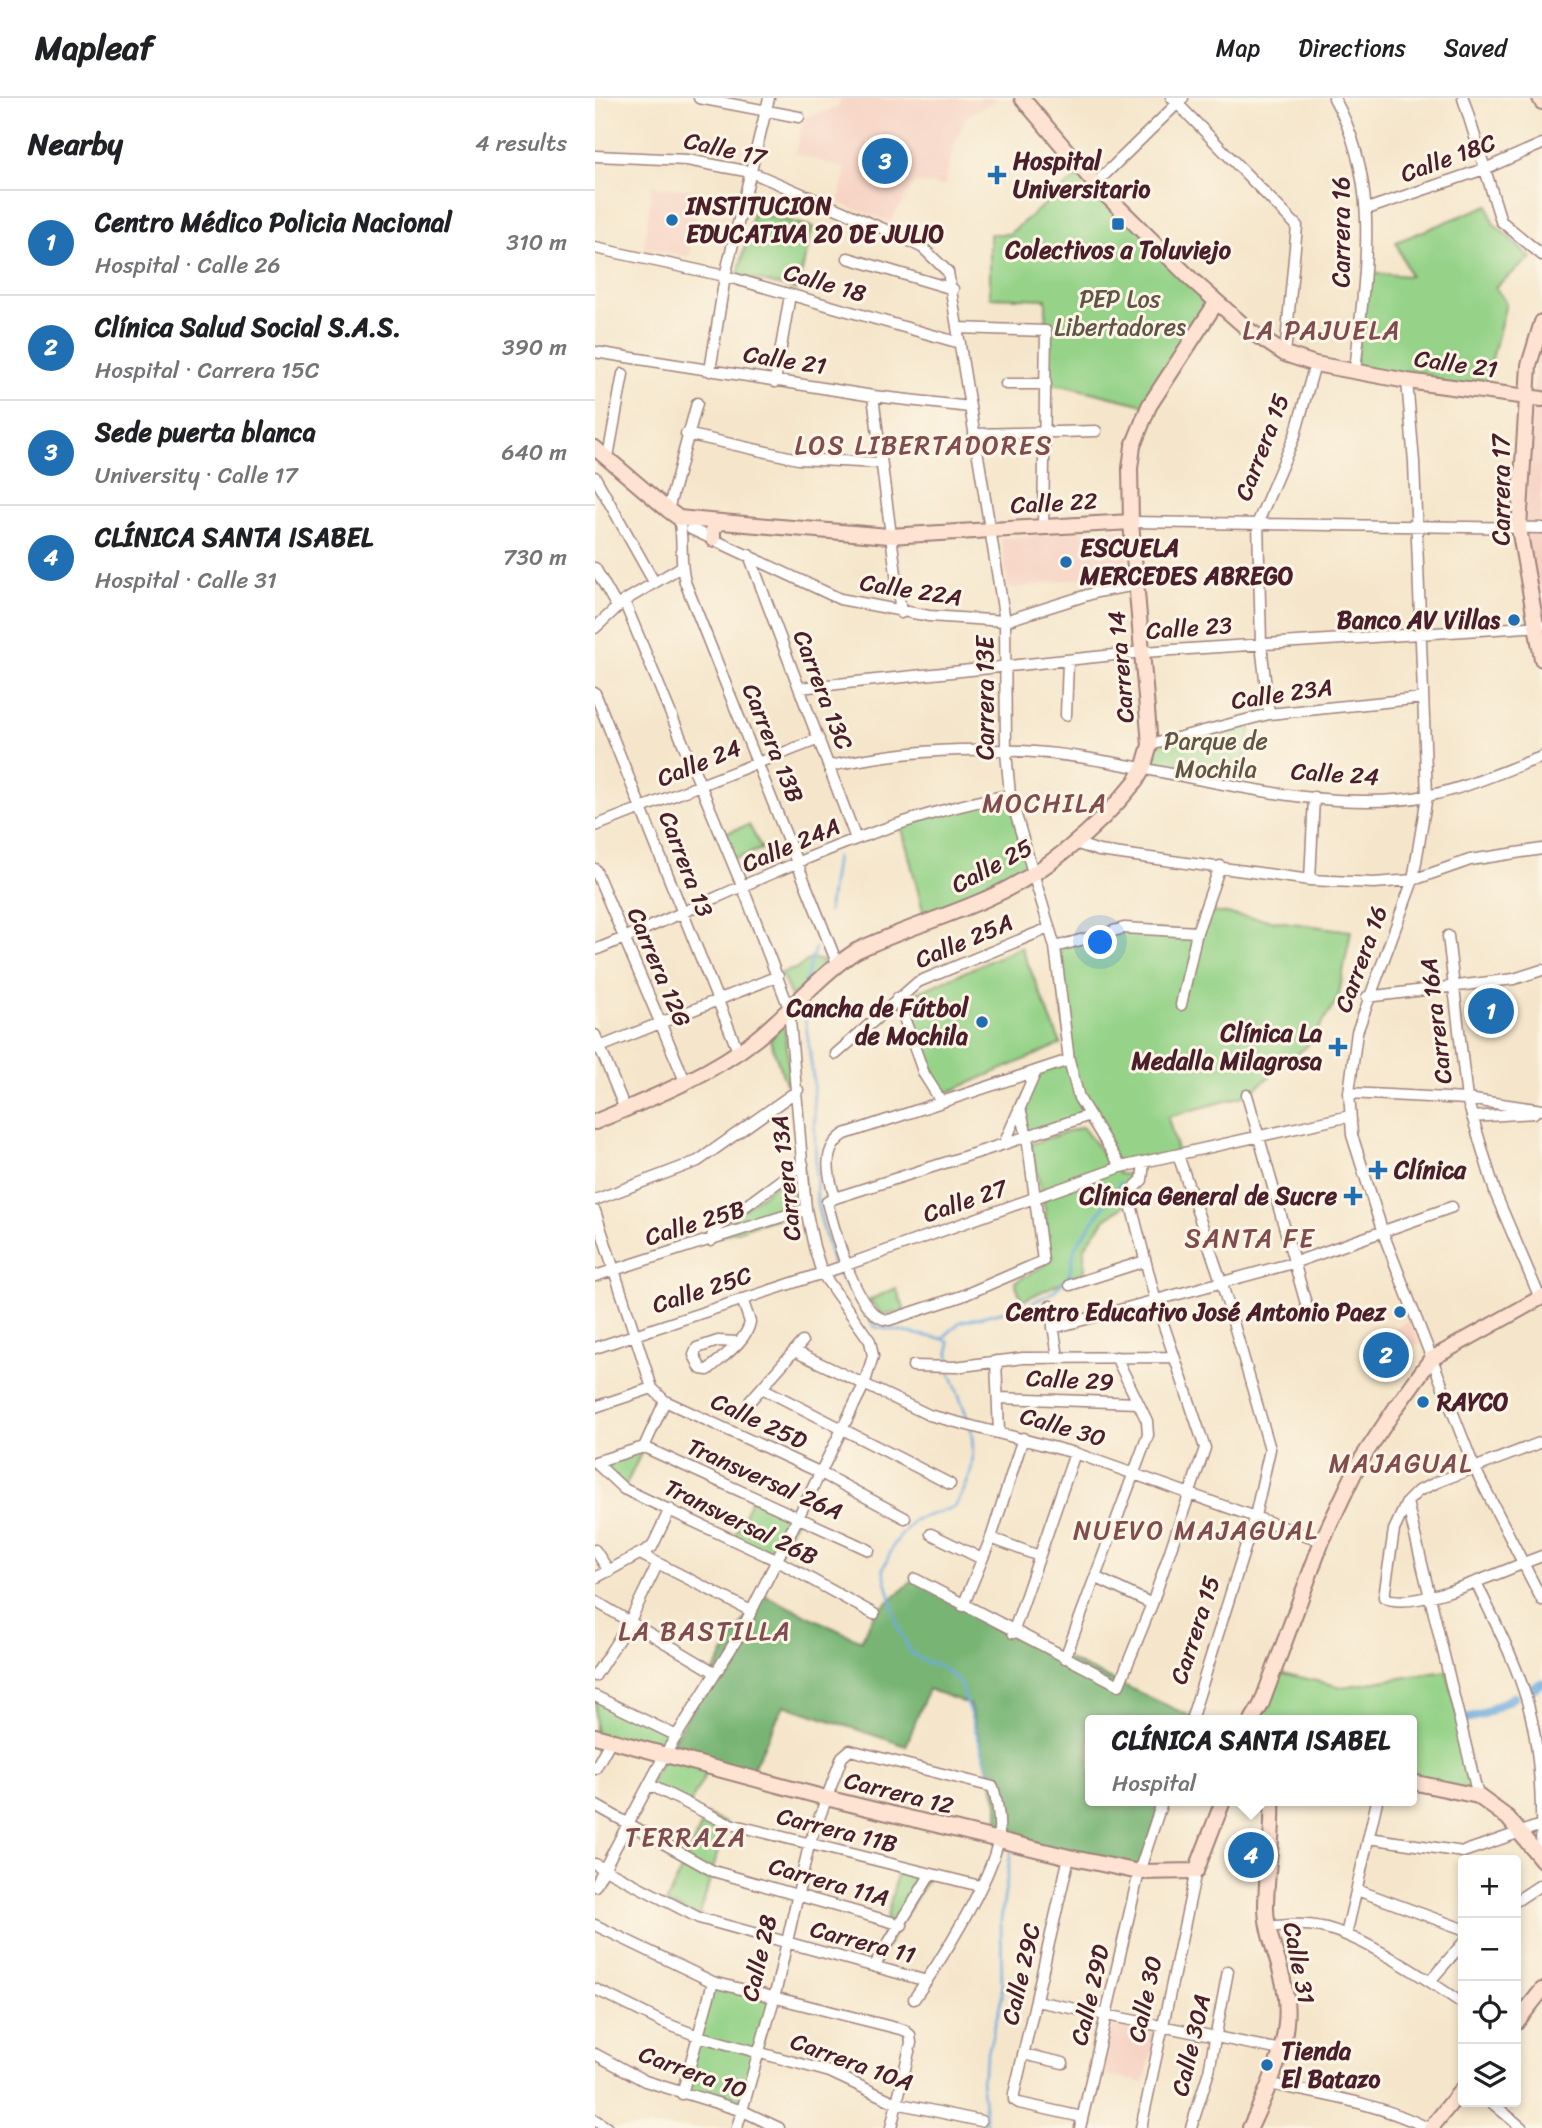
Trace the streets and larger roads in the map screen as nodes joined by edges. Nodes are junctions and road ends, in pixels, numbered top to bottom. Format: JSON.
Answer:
{"nodes":[{"id":1,"x":699,"y":98,"type":"edge"},
{"id":2,"x":769,"y":98,"type":"edge"},
{"id":3,"x":1022,"y":98,"type":"edge"},
{"id":4,"x":1334,"y":98,"type":"edge"},
{"id":5,"x":1463,"y":98,"type":"edge"},
{"id":6,"x":1177,"y":100,"type":"edge"},
{"id":7,"x":766,"y":111,"type":"junction"},
{"id":8,"x":799,"y":117,"type":"dead end"},
{"id":9,"x":1542,"y":144,"type":"edge"},
{"id":10,"x":595,"y":156,"type":"edge"},
{"id":11,"x":1487,"y":168,"type":"junction"},
{"id":12,"x":751,"y":172,"type":"junction"},
{"id":13,"x":1095,"y":184,"type":"junction"},
{"id":14,"x":1367,"y":209,"type":"junction"},
{"id":15,"x":595,"y":248,"type":"edge"},
{"id":16,"x":1542,"y":255,"type":"edge"},
{"id":17,"x":848,"y":258,"type":"dead end"},
{"id":18,"x":948,"y":272,"type":"joint"},
{"id":19,"x":725,"y":276,"type":"junction"},
{"id":20,"x":953,"y":289,"type":"junction"},
{"id":21,"x":790,"y":295,"type":"junction"},
{"id":22,"x":1216,"y":303,"type":"junction"},
{"id":23,"x":1542,"y":322,"type":"edge"},
{"id":24,"x":958,"y":328,"type":"junction"},
{"id":25,"x":960,"y":343,"type":"junction"},
{"id":26,"x":595,"y":352,"type":"edge"},
{"id":27,"x":1285,"y":354,"type":"junction"},
{"id":28,"x":1315,"y":364,"type":"junction"},
{"id":29,"x":710,"y":371,"type":"junction"},
{"id":30,"x":1355,"y":372,"type":"junction"},
{"id":31,"x":623,"y":373,"type":"dead end"},
{"id":32,"x":1407,"y":381,"type":"junction"},
{"id":33,"x":775,"y":382,"type":"junction"},
{"id":34,"x":1006,"y":384,"type":"dead end"},
{"id":35,"x":1046,"y":384,"type":"junction"},
{"id":36,"x":873,"y":396,"type":"junction"},
{"id":37,"x":1526,"y":397,"type":"junction"},
{"id":38,"x":1542,"y":399,"type":"edge"},
{"id":39,"x":697,"y":404,"type":"dead end"},
{"id":40,"x":970,"y":407,"type":"junction"},
{"id":41,"x":1096,"y":431,"type":"dead end"},
{"id":42,"x":1044,"y":432,"type":"junction"},
{"id":43,"x":974,"y":434,"type":"junction"},
{"id":44,"x":686,"y":435,"type":"junction"},
{"id":45,"x":595,"y":448,"type":"edge"},
{"id":46,"x":608,"y":457,"type":"junction"},
{"id":47,"x":880,"y":463,"type":"junction"},
{"id":48,"x":596,"y":481,"type":"edge"},
{"id":49,"x":673,"y":514,"type":"junction"},
{"id":50,"x":1131,"y":522,"type":"junction"},
{"id":51,"x":1258,"y":522,"type":"junction"},
{"id":52,"x":718,"y":523,"type":"junction"},
{"id":53,"x":1043,"y":525,"type":"junction"},
{"id":54,"x":1416,"y":526,"type":"junction"},
{"id":55,"x":691,"y":528,"type":"junction"},
{"id":56,"x":1519,"y":528,"type":"junction"},
{"id":57,"x":1542,"y":528,"type":"edge"},
{"id":58,"x":991,"y":529,"type":"junction"},
{"id":59,"x":889,"y":536,"type":"junction"},
{"id":60,"x":713,"y":540,"type":"junction"},
{"id":61,"x":749,"y":555,"type":"junction"},
{"id":62,"x":681,"y":567,"type":"junction"},
{"id":63,"x":595,"y":568,"type":"edge"},
{"id":64,"x":654,"y":582,"type":"junction"},
{"id":65,"x":1136,"y":584,"type":"junction"},
{"id":66,"x":621,"y":604,"type":"junction"},
{"id":67,"x":901,"y":613,"type":"junction"},
{"id":68,"x":1005,"y":621,"type":"junction"},
{"id":69,"x":595,"y":626,"type":"edge"},
{"id":70,"x":1538,"y":626,"type":"edge"},
{"id":71,"x":1420,"y":633,"type":"junction"},
{"id":72,"x":1261,"y":644,"type":"junction"},
{"id":73,"x":1143,"y":652,"type":"junction"},
{"id":74,"x":1542,"y":659,"type":"edge"},
{"id":75,"x":1068,"y":661,"type":"junction"},
{"id":76,"x":1007,"y":668,"type":"junction"},
{"id":77,"x":799,"y":688,"type":"junction"},
{"id":78,"x":595,"y":692,"type":"edge"},
{"id":79,"x":1423,"y":698,"type":"junction"},
{"id":80,"x":1269,"y":714,"type":"junction"},
{"id":81,"x":1066,"y":715,"type":"dead end"},
{"id":82,"x":819,"y":739,"type":"junction"},
{"id":83,"x":1150,"y":745,"type":"junction"},
{"id":84,"x":1006,"y":752,"type":"junction"},
{"id":85,"x":1542,"y":757,"type":"edge"},
{"id":86,"x":759,"y":762,"type":"junction"},
{"id":87,"x":830,"y":765,"type":"junction"},
{"id":88,"x":1143,"y":769,"type":"junction"},
{"id":89,"x":701,"y":785,"type":"junction"},
{"id":90,"x":1010,"y":794,"type":"junction"},
{"id":91,"x":1427,"y":796,"type":"junction"},
{"id":92,"x":1314,"y":797,"type":"junction"},
{"id":93,"x":642,"y":808,"type":"junction"},
{"id":94,"x":595,"y":826,"type":"edge"},
{"id":95,"x":856,"y":839,"type":"junction"},
{"id":96,"x":1075,"y":843,"type":"junction"},
{"id":97,"x":1542,"y":849,"type":"edge"},
{"id":98,"x":798,"y":863,"type":"junction"},
{"id":99,"x":1220,"y":866,"type":"junction"},
{"id":100,"x":595,"y":869,"type":"edge"},
{"id":101,"x":1032,"y":875,"type":"junction"},
{"id":102,"x":1310,"y":880,"type":"junction"},
{"id":103,"x":1413,"y":880,"type":"junction"},
{"id":104,"x":743,"y":888,"type":"junction"},
{"id":105,"x":683,"y":913,"type":"junction"},
{"id":106,"x":1049,"y":928,"type":"junction"},
{"id":107,"x":1197,"y":932,"type":"junction"},
{"id":108,"x":1448,"y":936,"type":"dead end"},
{"id":109,"x":622,"y":939,"type":"junction"},
{"id":110,"x":1055,"y":947,"type":"junction"},
{"id":111,"x":595,"y":950,"type":"edge"},
{"id":112,"x":837,"y":963,"type":"junction"},
{"id":113,"x":1542,"y":970,"type":"edge"},
{"id":114,"x":778,"y":976,"type":"junction"},
{"id":115,"x":1452,"y":988,"type":"junction"},
{"id":116,"x":1367,"y":997,"type":"junction"},
{"id":117,"x":897,"y":998,"type":"junction"},
{"id":118,"x":717,"y":1001,"type":"junction"},
{"id":119,"x":793,"y":1004,"type":"junction"},
{"id":120,"x":1181,"y":1005,"type":"dead end"},
{"id":121,"x":660,"y":1023,"type":"junction"},
{"id":122,"x":595,"y":1035,"type":"edge"},
{"id":123,"x":597,"y":1048,"type":"edge"},
{"id":124,"x":738,"y":1051,"type":"junction"},
{"id":125,"x":836,"y":1054,"type":"dead end"},
{"id":126,"x":1069,"y":1060,"type":"junction"},
{"id":127,"x":1036,"y":1071,"type":"junction"},
{"id":128,"x":685,"y":1081,"type":"junction"},
{"id":129,"x":798,"y":1090,"type":"junction"},
{"id":130,"x":1349,"y":1093,"type":"junction"},
{"id":131,"x":1247,"y":1096,"type":"dead end"},
{"id":132,"x":1467,"y":1099,"type":"junction"},
{"id":133,"x":941,"y":1101,"type":"junction"},
{"id":134,"x":1020,"y":1108,"type":"junction"},
{"id":135,"x":625,"y":1109,"type":"junction"},
{"id":136,"x":1542,"y":1111,"type":"edge"},
{"id":137,"x":1087,"y":1116,"type":"junction"},
{"id":138,"x":1350,"y":1116,"type":"junction"},
{"id":139,"x":1472,"y":1117,"type":"junction"},
{"id":140,"x":595,"y":1122,"type":"edge"},
{"id":141,"x":1258,"y":1135,"type":"junction"},
{"id":142,"x":1027,"y":1136,"type":"junction"},
{"id":143,"x":1004,"y":1144,"type":"junction"},
{"id":144,"x":1178,"y":1156,"type":"junction"},
{"id":145,"x":1144,"y":1163,"type":"junction"},
{"id":146,"x":803,"y":1164,"type":"junction"},
{"id":147,"x":1121,"y":1167,"type":"junction"},
{"id":148,"x":835,"y":1198,"type":"junction"},
{"id":149,"x":1035,"y":1199,"type":"junction"},
{"id":150,"x":595,"y":1200,"type":"edge"},
{"id":151,"x":1452,"y":1207,"type":"dead end"},
{"id":152,"x":806,"y":1209,"type":"junction"},
{"id":153,"x":595,"y":1211,"type":"edge"},
{"id":154,"x":1383,"y":1233,"type":"junction"},
{"id":155,"x":711,"y":1241,"type":"junction"},
{"id":156,"x":1145,"y":1261,"type":"junction"},
{"id":157,"x":1293,"y":1263,"type":"junction"},
{"id":158,"x":613,"y":1269,"type":"junction"},
{"id":159,"x":833,"y":1269,"type":"junction"},
{"id":160,"x":595,"y":1276,"type":"edge"},
{"id":161,"x":1222,"y":1284,"type":"junction"},
{"id":162,"x":1070,"y":1285,"type":"dead end"},
{"id":163,"x":1541,"y":1298,"type":"edge"},
{"id":164,"x":742,"y":1299,"type":"junction"},
{"id":165,"x":1156,"y":1302,"type":"junction"},
{"id":166,"x":1050,"y":1306,"type":"dead end"},
{"id":167,"x":1310,"y":1318,"type":"dead end"},
{"id":168,"x":1053,"y":1328,"type":"junction"},
{"id":169,"x":633,"y":1335,"type":"junction"},
{"id":170,"x":738,"y":1342,"type":"dead end"},
{"id":171,"x":801,"y":1342,"type":"dead end"},
{"id":172,"x":595,"y":1348,"type":"edge"},
{"id":173,"x":794,"y":1351,"type":"junction"},
{"id":174,"x":1058,"y":1357,"type":"junction"},
{"id":175,"x":1116,"y":1357,"type":"junction"},
{"id":176,"x":1174,"y":1357,"type":"junction"},
{"id":177,"x":1431,"y":1359,"type":"junction"},
{"id":178,"x":996,"y":1361,"type":"junction"},
{"id":179,"x":913,"y":1366,"type":"dead end"},
{"id":180,"x":864,"y":1385,"type":"junction"},
{"id":181,"x":652,"y":1388,"type":"junction"},
{"id":182,"x":762,"y":1388,"type":"junction"},
{"id":183,"x":999,"y":1398,"type":"junction"},
{"id":184,"x":750,"y":1401,"type":"dead end"},
{"id":185,"x":665,"y":1402,"type":"junction"},
{"id":186,"x":1139,"y":1403,"type":"junction"},
{"id":187,"x":595,"y":1407,"type":"edge"},
{"id":188,"x":841,"y":1427,"type":"junction"},
{"id":189,"x":999,"y":1432,"type":"junction"},
{"id":190,"x":1023,"y":1438,"type":"junction"},
{"id":191,"x":1542,"y":1442,"type":"edge"},
{"id":192,"x":644,"y":1447,"type":"junction"},
{"id":193,"x":1075,"y":1453,"type":"junction"},
{"id":194,"x":595,"y":1462,"type":"edge"},
{"id":195,"x":1474,"y":1466,"type":"junction"},
{"id":196,"x":819,"y":1472,"type":"junction"},
{"id":197,"x":1132,"y":1472,"type":"junction"},
{"id":198,"x":950,"y":1484,"type":"dead end"},
{"id":199,"x":1191,"y":1493,"type":"junction"},
{"id":200,"x":1407,"y":1502,"type":"junction"},
{"id":201,"x":670,"y":1509,"type":"junction"},
{"id":202,"x":798,"y":1515,"type":"junction"},
{"id":203,"x":1255,"y":1516,"type":"junction"},
{"id":204,"x":905,"y":1518,"type":"dead end"},
{"id":205,"x":931,"y":1534,"type":"dead end"},
{"id":206,"x":991,"y":1538,"type":"junction"},
{"id":207,"x":1322,"y":1541,"type":"junction"},
{"id":208,"x":595,"y":1550,"type":"edge"},
{"id":209,"x":869,"y":1550,"type":"dead end"},
{"id":210,"x":642,"y":1555,"type":"junction"},
{"id":211,"x":1039,"y":1556,"type":"junction"},
{"id":212,"x":1542,"y":1556,"type":"edge"},
{"id":213,"x":982,"y":1559,"type":"junction"},
{"id":214,"x":776,"y":1560,"type":"junction"},
{"id":215,"x":658,"y":1563,"type":"junction"},
{"id":216,"x":1523,"y":1563,"type":"junction"},
{"id":217,"x":609,"y":1571,"type":"junction"},
{"id":218,"x":595,"y":1578,"type":"edge"},
{"id":219,"x":1097,"y":1578,"type":"junction"},
{"id":220,"x":915,"y":1579,"type":"dead end"},
{"id":221,"x":1476,"y":1582,"type":"junction"},
{"id":222,"x":1430,"y":1598,"type":"junction"},
{"id":223,"x":1542,"y":1600,"type":"edge"},
{"id":224,"x":595,"y":1601,"type":"edge"},
{"id":225,"x":1152,"y":1604,"type":"junction"},
{"id":226,"x":963,"y":1606,"type":"junction"},
{"id":227,"x":751,"y":1611,"type":"junction"},
{"id":228,"x":874,"y":1614,"type":"dead end"},
{"id":229,"x":629,"y":1623,"type":"junction"},
{"id":230,"x":1013,"y":1633,"type":"junction"},
{"id":231,"x":1065,"y":1658,"type":"junction"},
{"id":232,"x":716,"y":1673,"type":"junction"},
{"id":233,"x":595,"y":1675,"type":"edge"},
{"id":234,"x":595,"y":1696,"type":"edge"},
{"id":235,"x":1261,"y":1713,"type":"edge"},
{"id":236,"x":1193,"y":1715,"type":"edge"},
{"id":237,"x":595,"y":1736,"type":"edge"},
{"id":238,"x":677,"y":1736,"type":"junction"},
{"id":239,"x":611,"y":1740,"type":"junction"},
{"id":240,"x":664,"y":1756,"type":"junction"},
{"id":241,"x":595,"y":1769,"type":"edge"},
{"id":242,"x":1417,"y":1783,"type":"edge"},
{"id":243,"x":650,"y":1786,"type":"junction"},
{"id":244,"x":1478,"y":1796,"type":"junction"},
{"id":245,"x":826,"y":1798,"type":"junction"},
{"id":246,"x":595,"y":1805,"type":"edge"},
{"id":247,"x":1161,"y":1806,"type":"edge"},
{"id":248,"x":1221,"y":1806,"type":"edge"},
{"id":249,"x":1272,"y":1806,"type":"edge"},
{"id":250,"x":1376,"y":1806,"type":"edge"},
{"id":251,"x":629,"y":1824,"type":"junction"},
{"id":252,"x":1541,"y":1825,"type":"edge"},
{"id":253,"x":1521,"y":1832,"type":"junction"},
{"id":254,"x":1369,"y":1838,"type":"junction"},
{"id":255,"x":998,"y":1840,"type":"junction"},
{"id":256,"x":809,"y":1845,"type":"junction"},
{"id":257,"x":1069,"y":1857,"type":"junction"},
{"id":258,"x":1541,"y":1859,"type":"edge"},
{"id":259,"x":599,"y":1866,"type":"edge"},
{"id":260,"x":1196,"y":1871,"type":"junction"},
{"id":261,"x":1139,"y":1872,"type":"junction"},
{"id":262,"x":930,"y":1875,"type":"junction"},
{"id":263,"x":1542,"y":1884,"type":"edge"},
{"id":264,"x":595,"y":1886,"type":"edge"},
{"id":265,"x":980,"y":1886,"type":"junction"},
{"id":266,"x":1357,"y":1890,"type":"junction"},
{"id":267,"x":797,"y":1895,"type":"junction"},
{"id":268,"x":1521,"y":1898,"type":"edge"},
{"id":269,"x":595,"y":1925,"type":"edge"},
{"id":270,"x":902,"y":1925,"type":"junction"},
{"id":271,"x":1268,"y":1927,"type":"junction"},
{"id":272,"x":1458,"y":1927,"type":"edge"},
{"id":273,"x":1346,"y":1935,"type":"junction"},
{"id":274,"x":786,"y":1943,"type":"junction"},
{"id":275,"x":1458,"y":1949,"type":"edge"},
{"id":276,"x":876,"y":1965,"type":"junction"},
{"id":277,"x":1228,"y":1971,"type":"dead end"},
{"id":278,"x":927,"y":1981,"type":"junction"},
{"id":279,"x":1430,"y":1981,"type":"junction"},
{"id":280,"x":713,"y":1982,"type":"junction"},
{"id":281,"x":595,"y":1989,"type":"edge"},
{"id":282,"x":1542,"y":1990,"type":"edge"},
{"id":283,"x":773,"y":1999,"type":"junction"},
{"id":284,"x":913,"y":1999,"type":"dead end"},
{"id":285,"x":1036,"y":2001,"type":"junction"},
{"id":286,"x":1458,"y":2001,"type":"edge"},
{"id":287,"x":1107,"y":2015,"type":"junction"},
{"id":288,"x":1521,"y":2017,"type":"edge"},
{"id":289,"x":1163,"y":2026,"type":"junction"},
{"id":290,"x":698,"y":2036,"type":"junction"},
{"id":291,"x":1216,"y":2037,"type":"junction"},
{"id":292,"x":1281,"y":2050,"type":"junction"},
{"id":293,"x":758,"y":2052,"type":"junction"},
{"id":294,"x":595,"y":2054,"type":"edge"},
{"id":295,"x":1023,"y":2054,"type":"junction"},
{"id":296,"x":1063,"y":2063,"type":"dead end"},
{"id":297,"x":1270,"y":2084,"type":"junction"},
{"id":298,"x":682,"y":2094,"type":"junction"},
{"id":299,"x":1458,"y":2094,"type":"edge"},
{"id":300,"x":897,"y":2104,"type":"junction"},
{"id":301,"x":1497,"y":2107,"type":"edge"},
{"id":302,"x":743,"y":2111,"type":"junction"},
{"id":303,"x":949,"y":2115,"type":"junction"},
{"id":304,"x":595,"y":2121,"type":"edge"},
{"id":305,"x":981,"y":2121,"type":"dead end"},
{"id":306,"x":1081,"y":2122,"type":"edge"},
{"id":307,"x":607,"y":2128,"type":"edge"},
{"id":308,"x":737,"y":2128,"type":"edge"},
{"id":309,"x":779,"y":2128,"type":"edge"},
{"id":310,"x":891,"y":2128,"type":"edge"},
{"id":311,"x":947,"y":2128,"type":"edge"},
{"id":312,"x":1140,"y":2128,"type":"edge"},
{"id":313,"x":1191,"y":2128,"type":"edge"},
{"id":314,"x":1250,"y":2128,"type":"edge"},
{"id":315,"x":1430,"y":2128,"type":"edge"},
{"id":316,"x":1522,"y":2128,"type":"edge"}],
"edges":[{"from":1,"to":7,"type":"street"},
{"from":2,"to":7,"type":"street"},
{"from":3,"to":13,"type":"street"},
{"from":4,"to":14,"type":"street","name":"Carrera 16"},
{"from":5,"to":11,"type":"street"},
{"from":6,"to":13,"type":"street"},
{"from":6,"to":27,"type":"street"},
{"from":7,"to":8,"type":"street"},
{"from":7,"to":12,"type":"street"},
{"from":9,"to":11,"type":"street","name":"Calle 18C"},
{"from":10,"to":12,"type":"street","name":"Calle 17"},
{"from":11,"to":14,"type":"street","name":"Calle 18C"},
{"from":11,"to":16,"type":"street"},
{"from":12,"to":18,"type":"street","name":"Calle 17"},
{"from":12,"to":19,"type":"street"},
{"from":13,"to":22,"type":"street"},
{"from":14,"to":30,"type":"street","name":"Carrera 16"},
{"from":15,"to":19,"type":"street","name":"Calle 18"},
{"from":17,"to":20,"type":"street"},
{"from":18,"to":20,"type":"street","name":"Carrera 13E"},
{"from":19,"to":21,"type":"street","name":"Calle 18"},
{"from":19,"to":29,"type":"street"},
{"from":20,"to":24,"type":"street","name":"Carrera 13E"},
{"from":21,"to":25,"type":"street","name":"Calle 18"},
{"from":21,"to":33,"type":"street"},
{"from":22,"to":27,"type":"street","name":"Calle 21"},
{"from":22,"to":50,"type":"street","name":"Carrera 14"},
{"from":23,"to":37,"type":"street","name":"Carrera 17"},
{"from":24,"to":25,"type":"street","name":"Carrera 13E"},
{"from":24,"to":35,"type":"street"},
{"from":25,"to":40,"type":"street","name":"Carrera 13E"},
{"from":26,"to":29,"type":"street","name":"Calle 21"},
{"from":27,"to":28,"type":"street","name":"Calle 21"},
{"from":28,"to":30,"type":"street","name":"Calle 21"},
{"from":28,"to":51,"type":"street","name":"Carrera 15"},
{"from":29,"to":33,"type":"street","name":"Calle 21"},
{"from":30,"to":32,"type":"street","name":"Calle 21"},
{"from":31,"to":46,"type":"street"},
{"from":32,"to":37,"type":"street","name":"Calle 21"},
{"from":32,"to":54,"type":"street","name":"Carrera 16"},
{"from":33,"to":36,"type":"street","name":"Calle 21"},
{"from":34,"to":35,"type":"street"},
{"from":35,"to":42,"type":"street"},
{"from":36,"to":40,"type":"street","name":"Calle 21"},
{"from":36,"to":47,"type":"street"},
{"from":37,"to":38,"type":"street","name":"Calle 21"},
{"from":37,"to":56,"type":"street","name":"Carrera 17"},
{"from":39,"to":44,"type":"street"},
{"from":40,"to":43,"type":"street","name":"Carrera 13E"},
{"from":41,"to":42,"type":"street"},
{"from":42,"to":43,"type":"street"},
{"from":42,"to":53,"type":"street"},
{"from":43,"to":58,"type":"street","name":"Carrera 13E"},
{"from":44,"to":47,"type":"street"},
{"from":44,"to":49,"type":"street"},
{"from":45,"to":46,"type":"street"},
{"from":46,"to":49,"type":"street"},
{"from":47,"to":59,"type":"street"},
{"from":48,"to":64,"type":"street"},
{"from":49,"to":55,"type":"street","name":"Calle 22"},
{"from":50,"to":51,"type":"street","name":"Calle 22"},
{"from":50,"to":53,"type":"street","name":"Calle 22"},
{"from":50,"to":65,"type":"street","name":"Carrera 14"},
{"from":51,"to":54,"type":"street","name":"Calle 22"},
{"from":51,"to":72,"type":"street","name":"Carrera 15"},
{"from":52,"to":55,"type":"street","name":"Calle 22"},
{"from":52,"to":59,"type":"street","name":"Calle 22"},
{"from":52,"to":60,"type":"street"},
{"from":53,"to":58,"type":"street","name":"Calle 22"},
{"from":54,"to":56,"type":"street","name":"Calle 22"},
{"from":54,"to":71,"type":"street","name":"Carrera 16"},
{"from":55,"to":60,"type":"street","name":"Calle 22A"},
{"from":55,"to":62,"type":"street","name":"Carrera 13B"},
{"from":56,"to":57,"type":"street","name":"Calle 22"},
{"from":56,"to":70,"type":"street","name":"Carrera 17"},
{"from":58,"to":59,"type":"street","name":"Calle 22"},
{"from":58,"to":68,"type":"street","name":"Carrera 13E"},
{"from":59,"to":67,"type":"street"},
{"from":60,"to":61,"type":"street","name":"Calle 22A"},
{"from":61,"to":67,"type":"street","name":"Calle 22A"},
{"from":61,"to":77,"type":"street","name":"Carrera 13C"},
{"from":62,"to":64,"type":"street"},
{"from":62,"to":86,"type":"street","name":"Carrera 13B"},
{"from":63,"to":66,"type":"street"},
{"from":64,"to":66,"type":"street"},
{"from":65,"to":68,"type":"street","name":"Calle 22A"},
{"from":65,"to":73,"type":"street","name":"Carrera 14"},
{"from":66,"to":69,"type":"street"},
{"from":66,"to":89,"type":"street","name":"Carrera 13A"},
{"from":67,"to":68,"type":"street","name":"Calle 22A"},
{"from":68,"to":76,"type":"street","name":"Carrera 13E"},
{"from":70,"to":71,"type":"street","name":"Calle 23"},
{"from":70,"to":74,"type":"street","name":"Carrera 17"},
{"from":71,"to":72,"type":"street","name":"Calle 23"},
{"from":71,"to":79,"type":"street","name":"Carrera 16"},
{"from":72,"to":73,"type":"street","name":"Calle 23"},
{"from":72,"to":80,"type":"street","name":"Carrera 15"},
{"from":73,"to":75,"type":"street","name":"Calle 23"},
{"from":73,"to":83,"type":"street","name":"Carrera 14"},
{"from":75,"to":76,"type":"street","name":"Calle 23"},
{"from":75,"to":81,"type":"street"},
{"from":76,"to":77,"type":"street","name":"Calle 23"},
{"from":76,"to":84,"type":"street","name":"Carrera 13E"},
{"from":77,"to":82,"type":"street","name":"Carrera 13C"},
{"from":78,"to":93,"type":"street","name":"Carrera 13"},
{"from":79,"to":80,"type":"street","name":"Calle 23A"},
{"from":79,"to":91,"type":"street","name":"Carrera 16"},
{"from":80,"to":83,"type":"street","name":"Calle 23A"},
{"from":82,"to":86,"type":"street","name":"Calle 24"},
{"from":82,"to":87,"type":"street","name":"Carrera 13C"},
{"from":83,"to":88,"type":"street","name":"Carrera 14"},
{"from":84,"to":87,"type":"street","name":"Calle 24"},
{"from":84,"to":88,"type":"street","name":"Calle 24"},
{"from":84,"to":90,"type":"street","name":"Carrera 13E"},
{"from":85,"to":91,"type":"street","name":"Calle 24"},
{"from":86,"to":89,"type":"street","name":"Calle 24"},
{"from":86,"to":98,"type":"street","name":"Carrera 13B"},
{"from":87,"to":95,"type":"street","name":"Carrera 13C"},
{"from":88,"to":92,"type":"street","name":"Calle 24"},
{"from":88,"to":96,"type":"street","name":"Carrera 14"},
{"from":89,"to":93,"type":"street","name":"Calle 24"},
{"from":89,"to":104,"type":"street","name":"Carrera 13A"},
{"from":90,"to":95,"type":"street","name":"Calle 24A"},
{"from":90,"to":101,"type":"street","name":"Carrera 13E"},
{"from":91,"to":92,"type":"street","name":"Calle 24"},
{"from":91,"to":103,"type":"street","name":"Carrera 16"},
{"from":92,"to":102,"type":"street"},
{"from":93,"to":94,"type":"street","name":"Calle 24"},
{"from":93,"to":105,"type":"street","name":"Carrera 13"},
{"from":95,"to":98,"type":"street","name":"Calle 24A"},
{"from":96,"to":99,"type":"street"},
{"from":96,"to":101,"type":"street","name":"Calle 25"},
{"from":97,"to":103,"type":"street"},
{"from":98,"to":104,"type":"street","name":"Calle 24A"},
{"from":98,"to":112,"type":"street","name":"Carrera 13B"},
{"from":99,"to":102,"type":"street"},
{"from":99,"to":107,"type":"street"},
{"from":100,"to":109,"type":"street","name":"Carrera 12G"},
{"from":101,"to":106,"type":"street","name":"Carrera 13E"},
{"from":101,"to":112,"type":"street","name":"Calle 25"},
{"from":102,"to":103,"type":"street"},
{"from":103,"to":116,"type":"street","name":"Carrera 16"},
{"from":104,"to":105,"type":"street","name":"Calle 24A"},
{"from":104,"to":114,"type":"street","name":"Carrera 13A"},
{"from":105,"to":109,"type":"street","name":"Calle 24A"},
{"from":105,"to":118,"type":"street","name":"Carrera 13"},
{"from":106,"to":110,"type":"street","name":"Carrera 13E"},
{"from":106,"to":117,"type":"street","name":"Calle 25A"},
{"from":107,"to":110,"type":"street"},
{"from":107,"to":120,"type":"street"},
{"from":108,"to":115,"type":"street","name":"Carrera 16A"},
{"from":109,"to":111,"type":"street","name":"Calle 24A"},
{"from":109,"to":121,"type":"street","name":"Carrera 12G"},
{"from":110,"to":126,"type":"street","name":"Carrera 13E"},
{"from":112,"to":119,"type":"street","name":"Calle 25"},
{"from":113,"to":115,"type":"street"},
{"from":114,"to":118,"type":"street"},
{"from":114,"to":119,"type":"street","name":"Carrera 13A"},
{"from":115,"to":116,"type":"street"},
{"from":115,"to":132,"type":"street","name":"Carrera 16A"},
{"from":116,"to":130,"type":"street","name":"Carrera 16"},
{"from":117,"to":125,"type":"street","name":"Calle 25A"},
{"from":117,"to":133,"type":"street"},
{"from":118,"to":121,"type":"street"},
{"from":118,"to":124,"type":"street","name":"Carrera 13"},
{"from":119,"to":124,"type":"street","name":"Calle 25"},
{"from":119,"to":129,"type":"street","name":"Carrera 13A"},
{"from":121,"to":123,"type":"street"},
{"from":121,"to":128,"type":"street","name":"Carrera 12G"},
{"from":122,"to":123,"type":"street"},
{"from":123,"to":135,"type":"street"},
{"from":124,"to":128,"type":"street","name":"Calle 25"},
{"from":126,"to":127,"type":"street"},
{"from":126,"to":137,"type":"street","name":"Carrera 13E"},
{"from":127,"to":133,"type":"street"},
{"from":127,"to":134,"type":"street"},
{"from":128,"to":135,"type":"street","name":"Calle 25"},
{"from":129,"to":146,"type":"street","name":"Carrera 13A"},
{"from":129,"to":150,"type":"street"},
{"from":130,"to":132,"type":"street"},
{"from":130,"to":138,"type":"street","name":"Carrera 16"},
{"from":131,"to":141,"type":"street"},
{"from":132,"to":136,"type":"street"},
{"from":132,"to":139,"type":"street","name":"Carrera 16A"},
{"from":133,"to":148,"type":"street"},
{"from":134,"to":142,"type":"street"},
{"from":134,"to":143,"type":"street"},
{"from":135,"to":140,"type":"street","name":"Calle 25"},
{"from":136,"to":139,"type":"street"},
{"from":137,"to":142,"type":"street"},
{"from":137,"to":147,"type":"street","name":"Carrera 13E"},
{"from":138,"to":141,"type":"street"},
{"from":138,"to":154,"type":"street","name":"Carrera 16"},
{"from":139,"to":163,"type":"street","name":"Carrera 16A"},
{"from":141,"to":144,"type":"street"},
{"from":141,"to":157,"type":"street"},
{"from":142,"to":143,"type":"street"},
{"from":142,"to":149,"type":"street"},
{"from":143,"to":148,"type":"street"},
{"from":144,"to":145,"type":"street"},
{"from":144,"to":161,"type":"street","name":"Carrera 15"},
{"from":145,"to":147,"type":"street"},
{"from":145,"to":156,"type":"street"},
{"from":146,"to":152,"type":"street","name":"Carrera 13A"},
{"from":146,"to":155,"type":"street"},
{"from":147,"to":149,"type":"street","name":"Calle 27"},
{"from":148,"to":159,"type":"street"},
{"from":149,"to":159,"type":"street","name":"Calle 27"},
{"from":149,"to":159,"type":"street"},
{"from":151,"to":154,"type":"street"},
{"from":152,"to":155,"type":"street","name":"Calle 25B"},
{"from":152,"to":159,"type":"street","name":"Carrera 13A"},
{"from":153,"to":158,"type":"street"},
{"from":154,"to":157,"type":"street"},
{"from":154,"to":177,"type":"street","name":"Carrera 16"},
{"from":155,"to":158,"type":"street","name":"Calle 25B"},
{"from":156,"to":162,"type":"street"},
{"from":156,"to":165,"type":"street"},
{"from":157,"to":161,"type":"street"},
{"from":157,"to":167,"type":"street"},
{"from":158,"to":160,"type":"street","name":"Calle 25B"},
{"from":158,"to":169,"type":"street"},
{"from":159,"to":164,"type":"street","name":"Calle 25C"},
{"from":159,"to":180,"type":"street","name":"Carrera 13A"},
{"from":161,"to":165,"type":"street"},
{"from":161,"to":203,"type":"street","name":"Carrera 15"},
{"from":163,"to":177,"type":"street"},
{"from":164,"to":169,"type":"street","name":"Calle 25C"},
{"from":164,"to":170,"type":"street"},
{"from":165,"to":168,"type":"street"},
{"from":165,"to":176,"type":"street"},
{"from":166,"to":168,"type":"street"},
{"from":168,"to":174,"type":"street"},
{"from":169,"to":172,"type":"street","name":"Calle 25C"},
{"from":169,"to":181,"type":"street"},
{"from":171,"to":173,"type":"street"},
{"from":173,"to":180,"type":"street","name":"Calle 30"},
{"from":173,"to":182,"type":"street"},
{"from":174,"to":175,"type":"street"},
{"from":174,"to":178,"type":"street"},
{"from":175,"to":176,"type":"street"},
{"from":175,"to":186,"type":"street"},
{"from":176,"to":199,"type":"street"},
{"from":177,"to":195,"type":"street","name":"Carrera 16"},
{"from":177,"to":207,"type":"street"},
{"from":178,"to":179,"type":"street"},
{"from":178,"to":183,"type":"street"},
{"from":180,"to":188,"type":"street","name":"Carrera 13A"},
{"from":180,"to":189,"type":"street","name":"Calle 30"},
{"from":181,"to":185,"type":"street","name":"Calle 25D"},
{"from":181,"to":187,"type":"street"},
{"from":182,"to":184,"type":"street"},
{"from":182,"to":188,"type":"street"},
{"from":183,"to":186,"type":"street","name":"Calle 29"},
{"from":183,"to":189,"type":"street"},
{"from":185,"to":192,"type":"street"},
{"from":185,"to":196,"type":"street","name":"Calle 25D"},
{"from":186,"to":197,"type":"street"},
{"from":188,"to":196,"type":"street","name":"Carrera 13A"},
{"from":188,"to":198,"type":"street"},
{"from":189,"to":190,"type":"street","name":"Calle 30"},
{"from":190,"to":193,"type":"street","name":"Calle 30"},
{"from":190,"to":206,"type":"street"},
{"from":191,"to":195,"type":"street"},
{"from":192,"to":194,"type":"street"},
{"from":192,"to":202,"type":"street","name":"Transversal 26A"},
{"from":193,"to":197,"type":"street","name":"Calle 30"},
{"from":193,"to":211,"type":"street"},
{"from":194,"to":201,"type":"street","name":"Transversal 26B"},
{"from":195,"to":200,"type":"street"},
{"from":195,"to":216,"type":"street","name":"Carrera 16"},
{"from":196,"to":202,"type":"street","name":"Carrera 13A"},
{"from":196,"to":204,"type":"street","name":"Calle 25D"},
{"from":197,"to":199,"type":"street","name":"Calle 30"},
{"from":197,"to":219,"type":"street"},
{"from":199,"to":203,"type":"street","name":"Calle 30"},
{"from":199,"to":225,"type":"street"},
{"from":200,"to":222,"type":"street"},
{"from":200,"to":222,"type":"street"},
{"from":201,"to":210,"type":"street"},
{"from":201,"to":214,"type":"street","name":"Transversal 26B"},
{"from":202,"to":209,"type":"street","name":"Transversal 26A"},
{"from":202,"to":214,"type":"street","name":"Carrera 13A"},
{"from":203,"to":207,"type":"street","name":"Calle 30"},
{"from":203,"to":236,"type":"street","name":"Carrera 15"},
{"from":205,"to":213,"type":"street"},
{"from":206,"to":211,"type":"street"},
{"from":206,"to":213,"type":"street"},
{"from":207,"to":235,"type":"street"},
{"from":208,"to":217,"type":"street"},
{"from":210,"to":215,"type":"street"},
{"from":210,"to":217,"type":"street"},
{"from":211,"to":230,"type":"street"},
{"from":212,"to":216,"type":"street"},
{"from":213,"to":226,"type":"street"},
{"from":214,"to":227,"type":"street","name":"Carrera 13A"},
{"from":214,"to":228,"type":"street","name":"Transversal 26B"},
{"from":215,"to":227,"type":"street"},
{"from":215,"to":229,"type":"street"},
{"from":216,"to":221,"type":"street"},
{"from":216,"to":223,"type":"street","name":"Carrera 16"},
{"from":217,"to":218,"type":"street"},
{"from":219,"to":225,"type":"street"},
{"from":219,"to":231,"type":"street"},
{"from":220,"to":226,"type":"street"},
{"from":221,"to":222,"type":"street"},
{"from":221,"to":252,"type":"street"},
{"from":222,"to":244,"type":"street"},
{"from":224,"to":229,"type":"street"},
{"from":225,"to":231,"type":"street"},
{"from":226,"to":230,"type":"street"},
{"from":227,"to":232,"type":"street","name":"Carrera 13A"},
{"from":229,"to":232,"type":"street"},
{"from":229,"to":233,"type":"street"},
{"from":230,"to":231,"type":"street"},
{"from":232,"to":238,"type":"street","name":"Carrera 13A"},
{"from":234,"to":238,"type":"street"},
{"from":237,"to":239,"type":"street","name":"Carrera 12"},
{"from":238,"to":240,"type":"street","name":"Carrera 13A"},
{"from":239,"to":240,"type":"street","name":"Carrera 12"},
{"from":239,"to":241,"type":"street"},
{"from":240,"to":243,"type":"street","name":"Carrera 13A"},
{"from":240,"to":245,"type":"street","name":"Carrera 12"},
{"from":242,"to":244,"type":"street"},
{"from":243,"to":251,"type":"street","name":"Carrera 13A"},
{"from":243,"to":256,"type":"street","name":"Carrera 11B"},
{"from":244,"to":253,"type":"street"},
{"from":245,"to":255,"type":"street","name":"Carrera 12"},
{"from":245,"to":255,"type":"street","name":"Calle 28"},
{"from":245,"to":256,"type":"street","name":"Calle 28"},
{"from":246,"to":251,"type":"street","name":"Carrera 11A"},
{"from":247,"to":261,"type":"street","name":"Calle 29D"},
{"from":248,"to":260,"type":"street","name":"Calle 30"},
{"from":249,"to":271,"type":"street","name":"Calle 31"},
{"from":250,"to":254,"type":"street"},
{"from":251,"to":259,"type":"street","name":"Carrera 13A"},
{"from":251,"to":267,"type":"street","name":"Carrera 11A"},
{"from":252,"to":253,"type":"street"},
{"from":252,"to":258,"type":"street"},
{"from":253,"to":254,"type":"street"},
{"from":253,"to":258,"type":"street"},
{"from":254,"to":266,"type":"street"},
{"from":255,"to":257,"type":"street","name":"Carrera 12"},
{"from":255,"to":265,"type":"street"},
{"from":256,"to":262,"type":"street","name":"Carrera 11B"},
{"from":256,"to":267,"type":"street","name":"Calle 28"},
{"from":257,"to":261,"type":"street","name":"Carrera 12"},
{"from":257,"to":285,"type":"street","name":"Calle 29C"},
{"from":259,"to":264,"type":"street","name":"Carrera 13A"},
{"from":259,"to":274,"type":"street","name":"Carrera 11"},
{"from":260,"to":261,"type":"street","name":"Carrera 12"},
{"from":260,"to":289,"type":"street","name":"Calle 30"},
{"from":261,"to":287,"type":"street","name":"Calle 29D"},
{"from":262,"to":265,"type":"street","name":"Carrera 11B"},
{"from":262,"to":270,"type":"street"},
{"from":263,"to":268,"type":"street"},
{"from":265,"to":278,"type":"street"},
{"from":266,"to":272,"type":"street"},
{"from":266,"to":273,"type":"street"},
{"from":267,"to":270,"type":"street","name":"Carrera 11A"},
{"from":267,"to":274,"type":"street","name":"Calle 28"},
{"from":269,"to":280,"type":"street"},
{"from":270,"to":276,"type":"street"},
{"from":271,"to":273,"type":"street"},
{"from":271,"to":292,"type":"street","name":"Calle 31"},
{"from":273,"to":279,"type":"street"},
{"from":274,"to":276,"type":"street","name":"Carrera 11"},
{"from":274,"to":283,"type":"street","name":"Calle 28"},
{"from":275,"to":279,"type":"street"},
{"from":276,"to":278,"type":"street","name":"Carrera 11"},
{"from":277,"to":291,"type":"street","name":"Calle 30A"},
{"from":278,"to":284,"type":"street"},
{"from":279,"to":286,"type":"street"},
{"from":280,"to":283,"type":"street"},
{"from":280,"to":290,"type":"street"},
{"from":281,"to":290,"type":"street","name":"Carrera 10A"},
{"from":282,"to":288,"type":"street"},
{"from":283,"to":293,"type":"street","name":"Calle 28"},
{"from":283,"to":300,"type":"street"},
{"from":285,"to":287,"type":"street"},
{"from":285,"to":295,"type":"street","name":"Calle 29C"},
{"from":287,"to":289,"type":"street"},
{"from":287,"to":306,"type":"street","name":"Calle 29D"},
{"from":289,"to":291,"type":"street"},
{"from":289,"to":312,"type":"street","name":"Calle 30"},
{"from":290,"to":293,"type":"street","name":"Carrera 10A"},
{"from":290,"to":298,"type":"street"},
{"from":291,"to":292,"type":"street"},
{"from":291,"to":313,"type":"street","name":"Calle 30A"},
{"from":292,"to":297,"type":"street","name":"Calle 31"},
{"from":293,"to":300,"type":"street","name":"Carrera 10A"},
{"from":293,"to":302,"type":"street","name":"Calle 28"},
{"from":294,"to":298,"type":"street","name":"Carrera 10"},
{"from":295,"to":296,"type":"street"},
{"from":295,"to":306,"type":"street","name":"Calle 29C"},
{"from":297,"to":314,"type":"street","name":"Calle 31"},
{"from":297,"to":315,"type":"street"},
{"from":298,"to":302,"type":"street","name":"Carrera 10"},
{"from":299,"to":315,"type":"street"},
{"from":300,"to":303,"type":"street","name":"Carrera 10A"},
{"from":300,"to":310,"type":"street"},
{"from":301,"to":316,"type":"street"},
{"from":302,"to":308,"type":"street","name":"Calle 28"},
{"from":302,"to":309,"type":"street","name":"Carrera 10"},
{"from":303,"to":305,"type":"street","name":"Carrera 10A"},
{"from":303,"to":311,"type":"street"},
{"from":304,"to":307,"type":"street"}]}
